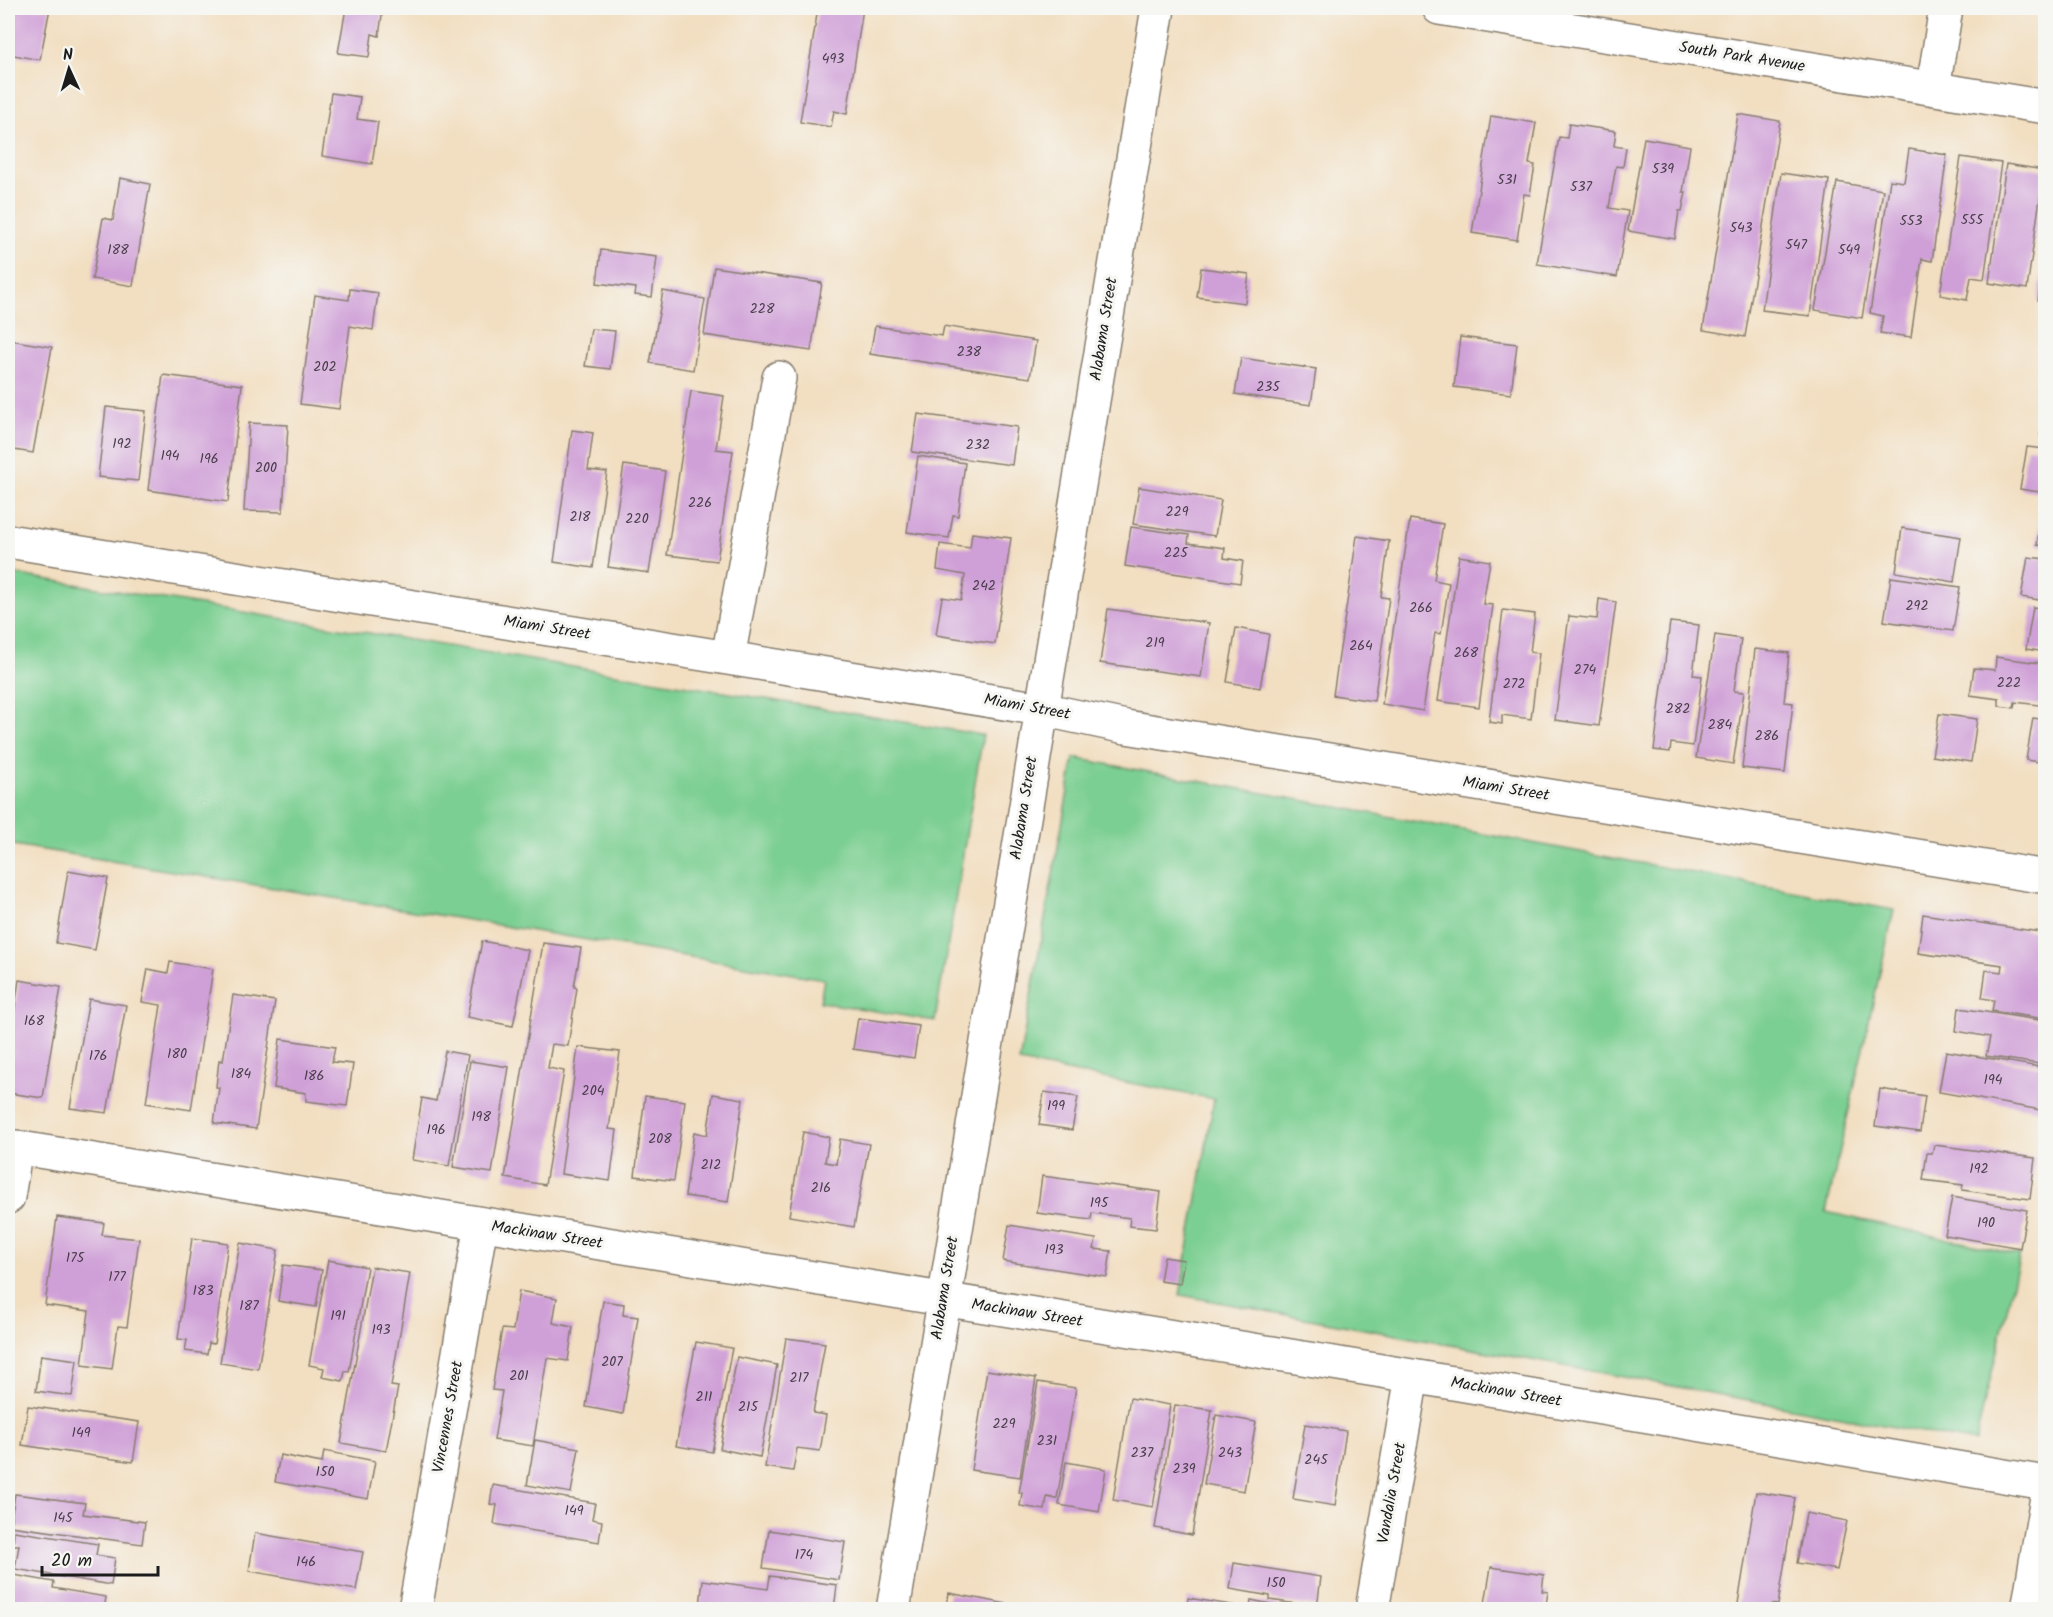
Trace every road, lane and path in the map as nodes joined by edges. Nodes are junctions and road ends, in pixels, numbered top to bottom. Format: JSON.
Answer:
{"nodes":[{"id":1,"x":1158,"y":8,"type":"edge"},
{"id":2,"x":1439,"y":8,"type":"edge"},
{"id":3,"x":1946,"y":8,"type":"edge"},
{"id":4,"x":1933,"y":88,"type":"junction"},
{"id":5,"x":2046,"y":107,"type":"edge"},
{"id":6,"x":778,"y":378,"type":"dead end"},
{"id":7,"x":8,"y":541,"type":"edge"},
{"id":8,"x":728,"y":658,"type":"junction"},
{"id":9,"x":1041,"y":709,"type":"junction"},
{"id":10,"x":2046,"y":877,"type":"edge"},
{"id":11,"x":12,"y":1146,"type":"edge"},
{"id":12,"x":8,"y":1197,"type":"edge"},
{"id":13,"x":481,"y":1224,"type":"junction"},
{"id":14,"x":944,"y":1300,"type":"junction"},
{"id":15,"x":1412,"y":1376,"type":"junction"},
{"id":16,"x":2046,"y":1483,"type":"edge"},
{"id":17,"x":2046,"y":1503,"type":"edge"},
{"id":18,"x":415,"y":1610,"type":"edge"},
{"id":19,"x":892,"y":1610,"type":"edge"},
{"id":20,"x":1372,"y":1610,"type":"edge"},
{"id":21,"x":2028,"y":1610,"type":"edge"}],
"edges":[{"from":1,"to":9,"type":"street","name":"Alabama Street"},
{"from":2,"to":4,"type":"street","name":"South Park Avenue"},
{"from":3,"to":4,"type":"street"},
{"from":4,"to":5,"type":"street","name":"South Park Avenue"},
{"from":6,"to":8,"type":"street"},
{"from":7,"to":8,"type":"street","name":"Miami Street"},
{"from":8,"to":9,"type":"street","name":"Miami Street"},
{"from":9,"to":10,"type":"street","name":"Miami Street"},
{"from":9,"to":14,"type":"street","name":"Alabama Street"},
{"from":11,"to":12,"type":"street"},
{"from":11,"to":13,"type":"street","name":"Mackinaw Street"},
{"from":13,"to":14,"type":"street","name":"Mackinaw Street"},
{"from":13,"to":18,"type":"street","name":"Vincennes Street"},
{"from":14,"to":15,"type":"street","name":"Mackinaw Street"},
{"from":14,"to":19,"type":"street","name":"Alabama Street"},
{"from":15,"to":16,"type":"street","name":"Mackinaw Street"},
{"from":15,"to":20,"type":"street","name":"Vandalia Street"},
{"from":17,"to":21,"type":"street"}]}
